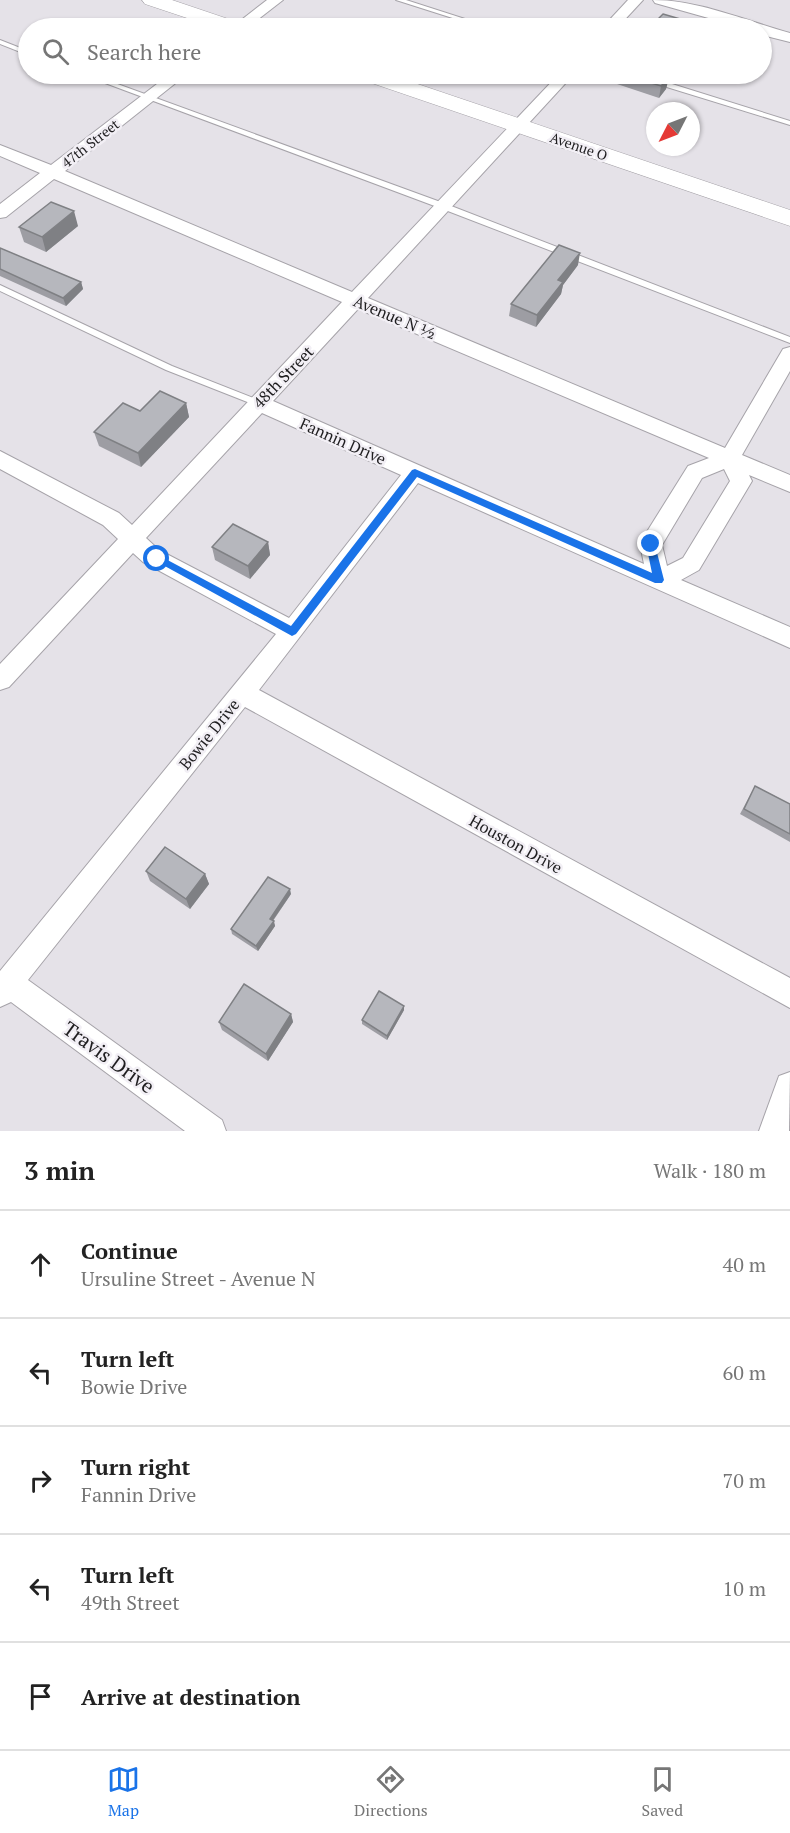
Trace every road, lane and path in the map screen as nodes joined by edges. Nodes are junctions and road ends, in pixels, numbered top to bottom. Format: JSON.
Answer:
{"nodes":[{"id":1,"x":152,"y":0,"type":"edge"},
{"id":2,"x":276,"y":0,"type":"edge"},
{"id":3,"x":399,"y":0,"type":"edge"},
{"id":4,"x":636,"y":0,"type":"edge"},
{"id":5,"x":660,"y":0,"type":"edge"},
{"id":6,"x":207,"y":18,"type":"edge"},
{"id":7,"x":251,"y":18,"type":"edge"},
{"id":8,"x":458,"y":18,"type":"edge"},
{"id":9,"x":619,"y":18,"type":"edge"},
{"id":10,"x":722,"y":18,"type":"edge"},
{"id":11,"x":772,"y":33,"type":"edge"},
{"id":12,"x":790,"y":38,"type":"edge"},
{"id":13,"x":0,"y":42,"type":"edge"},
{"id":14,"x":18,"y":48,"type":"edge"},
{"id":15,"x":112,"y":84,"type":"edge"},
{"id":16,"x":166,"y":84,"type":"edge"},
{"id":17,"x":398,"y":84,"type":"edge"},
{"id":18,"x":558,"y":84,"type":"edge"},
{"id":19,"x":666,"y":84,"type":"edge"},
{"id":20,"x":148,"y":97,"type":"junction"},
{"id":21,"x":790,"y":123,"type":"edge"},
{"id":22,"x":519,"y":125,"type":"junction"},
{"id":23,"x":0,"y":150,"type":"edge"},
{"id":24,"x":53,"y":172,"type":"junction"},
{"id":25,"x":442,"y":207,"type":"junction"},
{"id":26,"x":0,"y":213,"type":"edge"},
{"id":27,"x":790,"y":218,"type":"edge"},
{"id":28,"x":0,"y":288,"type":"edge"},
{"id":29,"x":356,"y":301,"type":"junction"},
{"id":30,"x":790,"y":340,"type":"edge"},
{"id":31,"x":790,"y":354,"type":"edge"},
{"id":32,"x":258,"y":404,"type":"junction"},
{"id":33,"x":0,"y":459,"type":"edge"},
{"id":34,"x":729,"y":459,"type":"junction"},
{"id":35,"x":415,"y":472,"type":"junction"},
{"id":36,"x":790,"y":484,"type":"edge"},
{"id":37,"x":133,"y":538,"type":"junction"},
{"id":38,"x":659,"y":580,"type":"junction"},
{"id":39,"x":292,"y":631,"type":"junction"},
{"id":40,"x":790,"y":638,"type":"edge"},
{"id":41,"x":0,"y":680,"type":"edge"},
{"id":42,"x":242,"y":693,"type":"junction"},
{"id":43,"x":4,"y":988,"type":"edge"},
{"id":44,"x":790,"y":994,"type":"edge"},
{"id":45,"x":790,"y":1087,"type":"edge"},
{"id":46,"x":211,"y":1131,"type":"edge"},
{"id":47,"x":774,"y":1131,"type":"edge"}],
"edges":[{"from":1,"to":6,"type":"main road"},
{"from":2,"to":7,"type":"street"},
{"from":3,"to":8,"type":"lane"},
{"from":4,"to":9,"type":"street"},
{"from":5,"to":10,"type":"street"},
{"from":11,"to":12,"type":"street"},
{"from":13,"to":14,"type":"lane"},
{"from":15,"to":20,"type":"lane"},
{"from":16,"to":20,"type":"street","name":"47th Street"},
{"from":17,"to":22,"type":"main road","name":"Avenue O"},
{"from":18,"to":22,"type":"street","name":"48th Street"},
{"from":19,"to":21,"type":"lane"},
{"from":20,"to":24,"type":"street","name":"47th Street"},
{"from":20,"to":25,"type":"lane"},
{"from":22,"to":25,"type":"street","name":"48th Street"},
{"from":22,"to":27,"type":"main road","name":"Avenue O"},
{"from":23,"to":24,"type":"street","name":"Avenue N ½"},
{"from":24,"to":26,"type":"street","name":"47th Street"},
{"from":24,"to":29,"type":"street","name":"Avenue N ½"},
{"from":25,"to":29,"type":"street","name":"48th Street"},
{"from":25,"to":30,"type":"lane"},
{"from":28,"to":32,"type":"lane"},
{"from":29,"to":32,"type":"street","name":"48th Street"},
{"from":29,"to":34,"type":"street","name":"Avenue N ½"},
{"from":31,"to":34,"type":"street"},
{"from":32,"to":35,"type":"street","name":"Fannin Drive"},
{"from":32,"to":37,"type":"street","name":"48th Street"},
{"from":33,"to":37,"type":"street"},
{"from":34,"to":36,"type":"street","name":"Avenue N ½"},
{"from":34,"to":38,"type":"street"},
{"from":34,"to":38,"type":"street"},
{"from":35,"to":38,"type":"street","name":"Fannin Drive"},
{"from":35,"to":39,"type":"street","name":"Bowie Drive"},
{"from":37,"to":39,"type":"street"},
{"from":37,"to":41,"type":"street","name":"48th Street"},
{"from":38,"to":40,"type":"street","name":"Fannin Drive"},
{"from":39,"to":42,"type":"street","name":"Bowie Drive"},
{"from":42,"to":43,"type":"street","name":"Bowie Drive"},
{"from":42,"to":44,"type":"street","name":"Houston Drive"},
{"from":43,"to":46,"type":"street","name":"Travis Drive"},
{"from":45,"to":47,"type":"street"}]}
